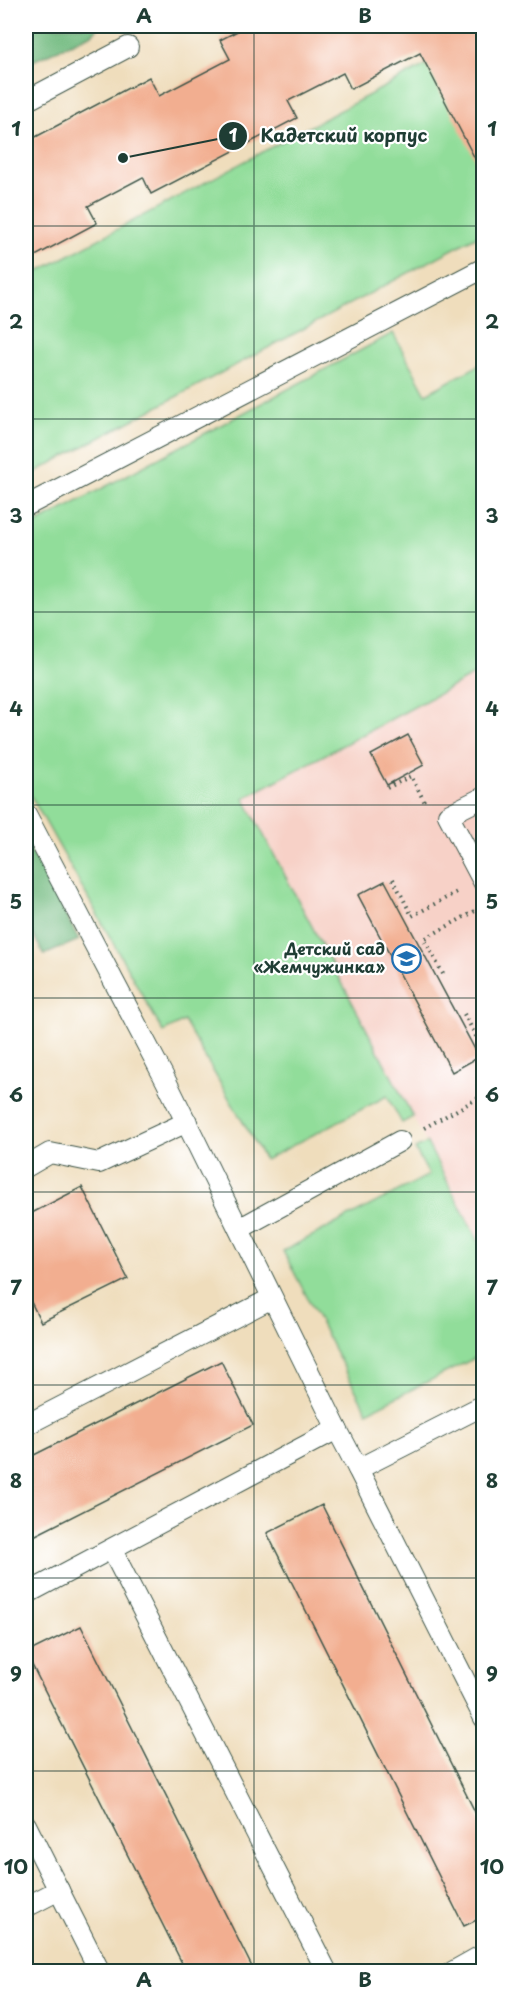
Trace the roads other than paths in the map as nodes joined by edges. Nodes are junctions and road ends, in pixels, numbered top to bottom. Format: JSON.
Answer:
{"nodes":[{"id":1,"x":128,"y":47,"type":"dead end"},
{"id":2,"x":26,"y":101,"type":"edge"},
{"id":3,"x":483,"y":268,"type":"edge"},
{"id":4,"x":26,"y":506,"type":"edge"},
{"id":5,"x":483,"y":797,"type":"edge"},
{"id":6,"x":26,"y":814,"type":"edge"},
{"id":7,"x":483,"y":883,"type":"edge"},
{"id":8,"x":187,"y":1122,"type":"junction"},
{"id":9,"x":400,"y":1141,"type":"road end"},
{"id":10,"x":26,"y":1167,"type":"edge"},
{"id":11,"x":239,"y":1229,"type":"junction"},
{"id":12,"x":272,"y":1299,"type":"junction"},
{"id":13,"x":483,"y":1405,"type":"edge"},
{"id":14,"x":26,"y":1425,"type":"edge"},
{"id":15,"x":337,"y":1429,"type":"junction"},
{"id":16,"x":358,"y":1469,"type":"junction"},
{"id":17,"x":112,"y":1550,"type":"junction"},
{"id":18,"x":26,"y":1594,"type":"edge"},
{"id":19,"x":483,"y":1718,"type":"edge"},
{"id":20,"x":26,"y":1825,"type":"edge"},
{"id":21,"x":59,"y":1890,"type":"junction"},
{"id":22,"x":26,"y":1907,"type":"edge"},
{"id":23,"x":483,"y":1954,"type":"edge"},
{"id":24,"x":100,"y":1971,"type":"edge"},
{"id":25,"x":327,"y":1971,"type":"edge"},
{"id":26,"x":452,"y":1971,"type":"edge"}],
"edges":[{"from":1,"to":2,"type":"lane"},
{"from":3,"to":4,"type":"lane"},
{"from":5,"to":7,"type":"lane"},
{"from":6,"to":8,"type":"lane"},
{"from":8,"to":10,"type":"lane"},
{"from":8,"to":11,"type":"lane"},
{"from":9,"to":11,"type":"lane"},
{"from":11,"to":12,"type":"lane"},
{"from":12,"to":14,"type":"lane"},
{"from":12,"to":15,"type":"lane"},
{"from":13,"to":16,"type":"lane"},
{"from":15,"to":16,"type":"lane"},
{"from":15,"to":17,"type":"lane"},
{"from":16,"to":19,"type":"lane"},
{"from":17,"to":18,"type":"lane"},
{"from":17,"to":25,"type":"lane"},
{"from":20,"to":21,"type":"lane"},
{"from":21,"to":22,"type":"lane"},
{"from":21,"to":24,"type":"lane"},
{"from":23,"to":26,"type":"lane"}]}
